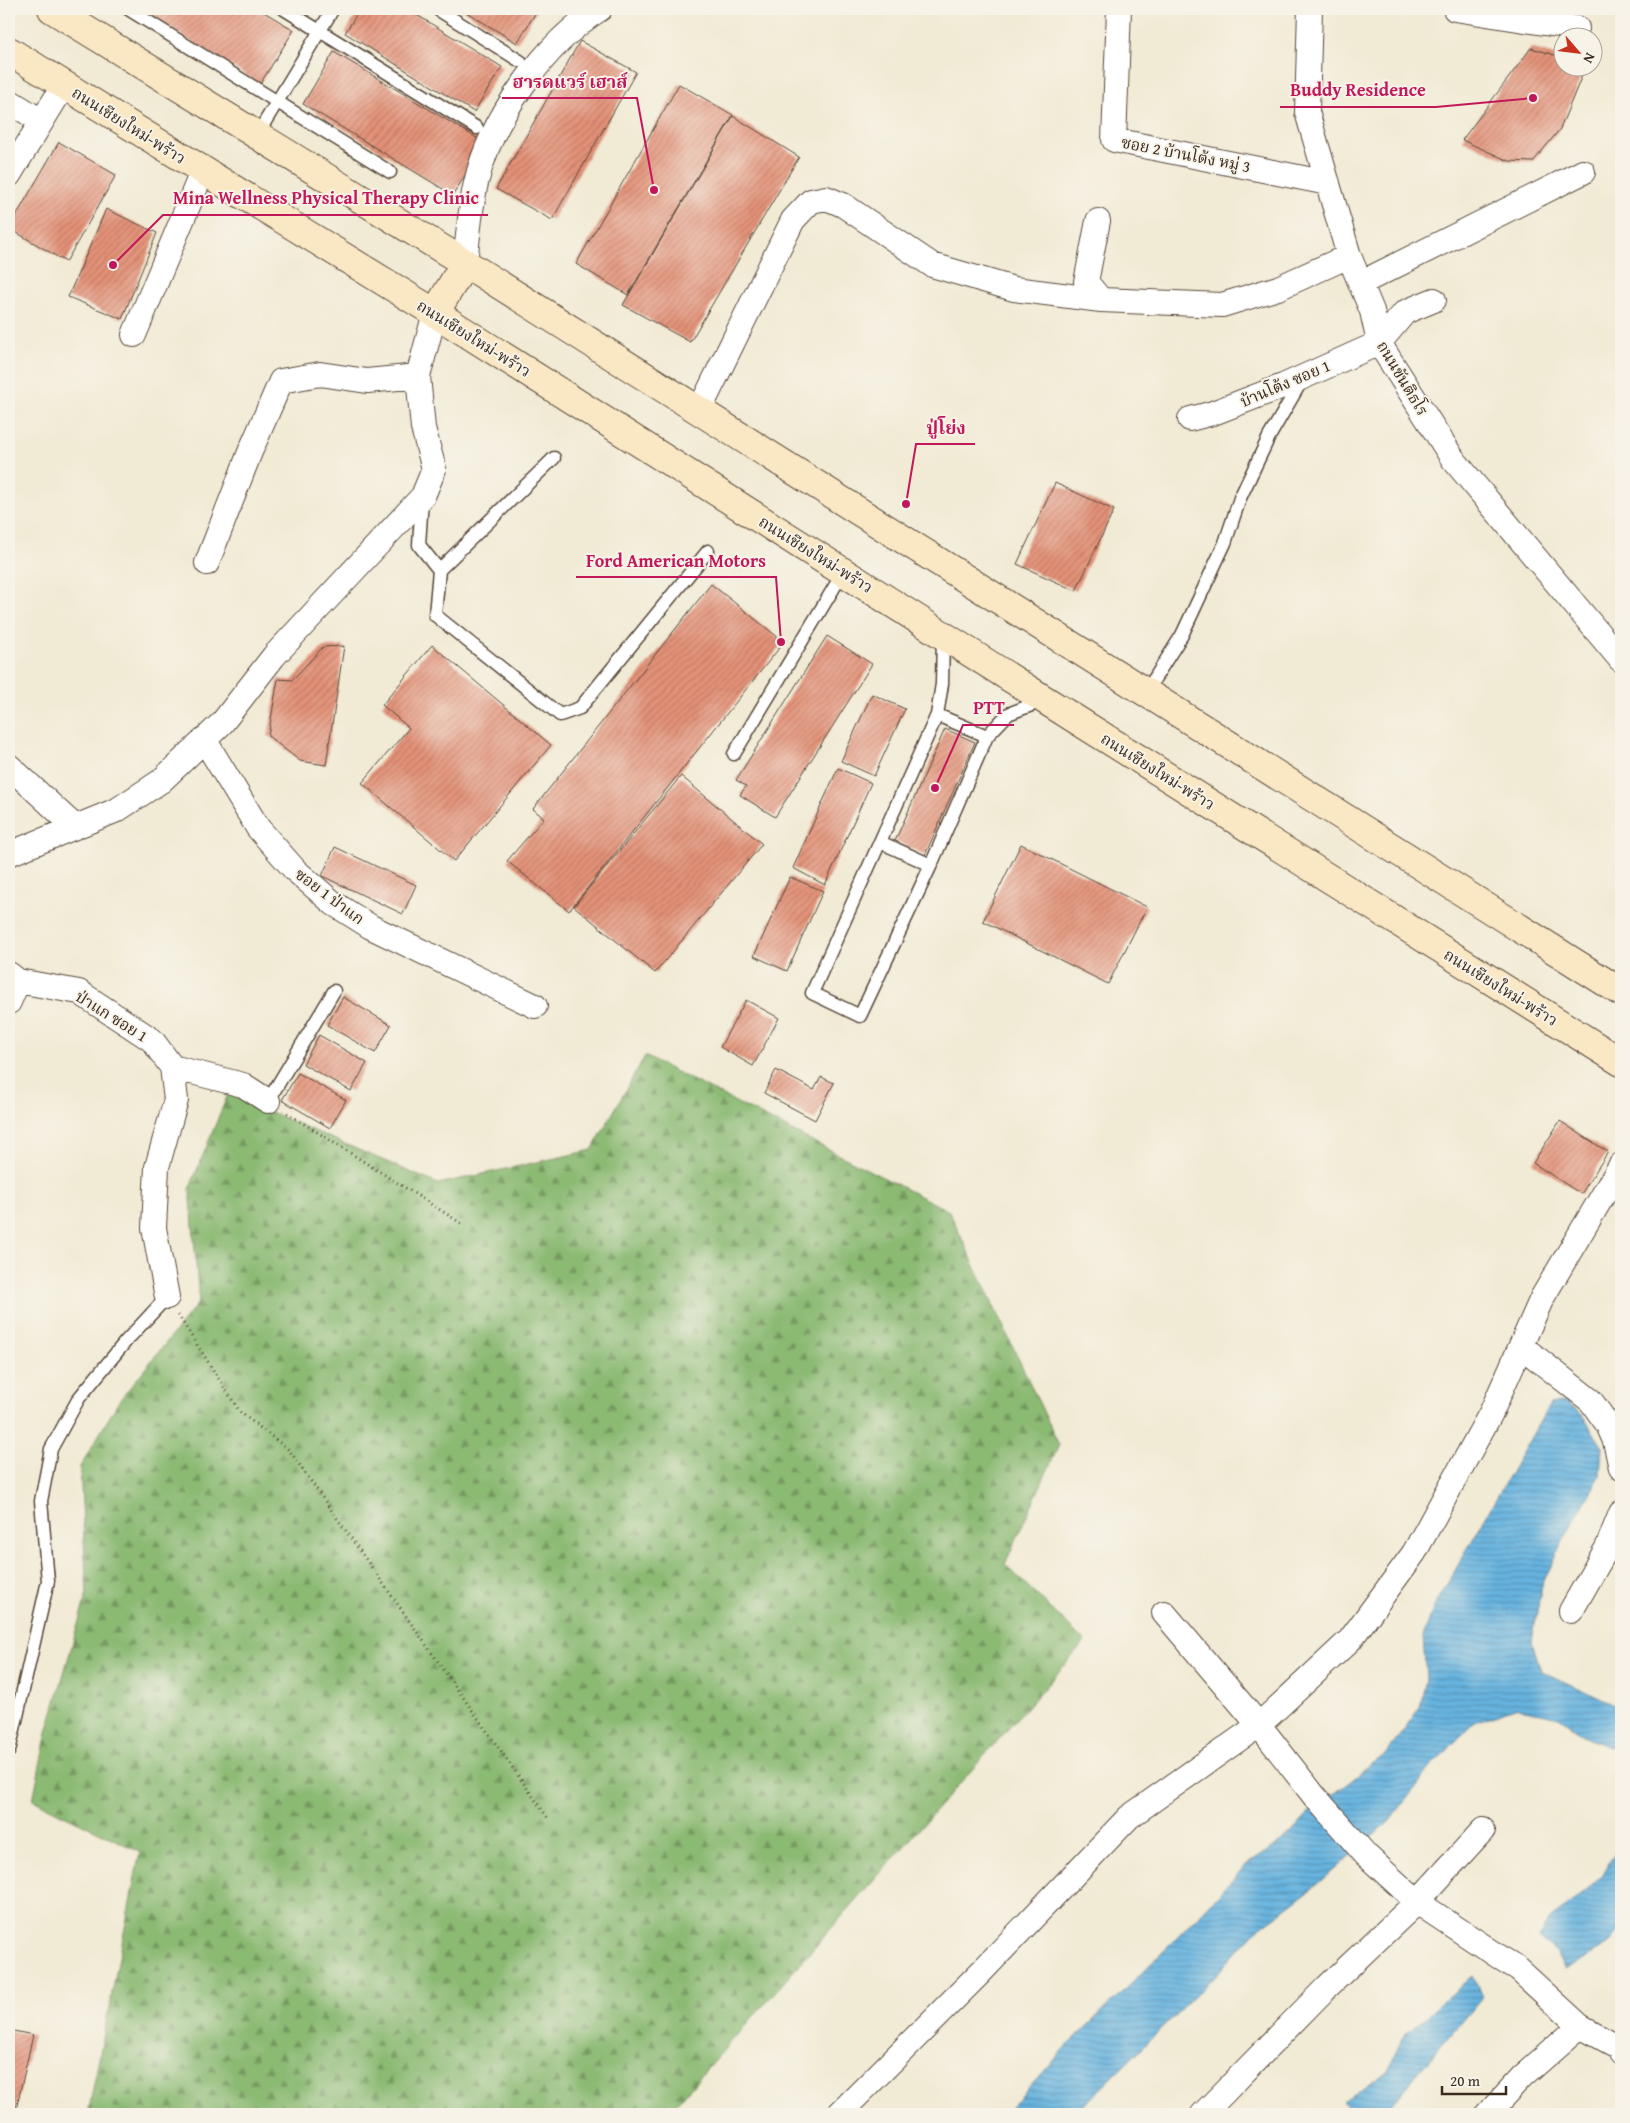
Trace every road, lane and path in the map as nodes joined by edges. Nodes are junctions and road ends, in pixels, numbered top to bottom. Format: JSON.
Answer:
{"nodes":[{"id":1,"x":52,"y":9,"type":"edge"},
{"id":2,"x":128,"y":9,"type":"edge"},
{"id":3,"x":284,"y":9,"type":"edge"},
{"id":4,"x":333,"y":9,"type":"edge"},
{"id":5,"x":437,"y":9,"type":"edge"},
{"id":6,"x":600,"y":9,"type":"edge"},
{"id":7,"x":1119,"y":9,"type":"edge"},
{"id":8,"x":1310,"y":9,"type":"edge"},
{"id":9,"x":1455,"y":9,"type":"edge"},
{"id":10,"x":1577,"y":28,"type":"dead end"},
{"id":11,"x":320,"y":31,"type":"junction"},
{"id":12,"x":9,"y":51,"type":"edge"},
{"id":13,"x":520,"y":61,"type":"dead end"},
{"id":14,"x":64,"y":85,"type":"junction"},
{"id":15,"x":9,"y":101,"type":"edge"},
{"id":16,"x":277,"y":102,"type":"junction"},
{"id":17,"x":41,"y":121,"type":"junction"},
{"id":18,"x":477,"y":128,"type":"dead end"},
{"id":19,"x":257,"y":135,"type":"junction"},
{"id":20,"x":203,"y":170,"type":"junction"},
{"id":21,"x":390,"y":172,"type":"dead end"},
{"id":22,"x":1583,"y":172,"type":"dead end"},
{"id":23,"x":9,"y":175,"type":"edge"},
{"id":24,"x":1328,"y":183,"type":"junction"},
{"id":25,"x":1098,"y":220,"type":"dead end"},
{"id":26,"x":1349,"y":256,"type":"junction"},
{"id":27,"x":465,"y":263,"type":"junction"},
{"id":28,"x":1360,"y":283,"type":"junction"},
{"id":29,"x":1101,"y":300,"type":"junction"},
{"id":30,"x":1434,"y":300,"type":"dead end"},
{"id":31,"x":435,"y":313,"type":"junction"},
{"id":32,"x":134,"y":335,"type":"dead end"},
{"id":33,"x":1379,"y":343,"type":"junction"},
{"id":34,"x":418,"y":376,"type":"junction"},
{"id":35,"x":1305,"y":376,"type":"junction"},
{"id":36,"x":699,"y":411,"type":"junction"},
{"id":37,"x":1190,"y":419,"type":"dead end"},
{"id":38,"x":554,"y":458,"type":"dead end"},
{"id":39,"x":423,"y":496,"type":"junction"},
{"id":40,"x":708,"y":551,"type":"dead end"},
{"id":41,"x":207,"y":563,"type":"dead end"},
{"id":42,"x":439,"y":570,"type":"junction"},
{"id":43,"x":844,"y":572,"type":"junction"},
{"id":44,"x":943,"y":635,"type":"junction"},
{"id":45,"x":1621,"y":660,"type":"edge"},
{"id":46,"x":1146,"y":692,"type":"junction"},
{"id":47,"x":1045,"y":700,"type":"junction"},
{"id":48,"x":937,"y":715,"type":"junction"},
{"id":49,"x":987,"y":736,"type":"junction"},
{"id":50,"x":204,"y":740,"type":"junction"},
{"id":51,"x":734,"y":754,"type":"dead end"},
{"id":52,"x":9,"y":766,"type":"edge"},
{"id":53,"x":75,"y":827,"type":"junction"},
{"id":54,"x":880,"y":842,"type":"junction"},
{"id":55,"x":9,"y":854,"type":"edge"},
{"id":56,"x":930,"y":865,"type":"junction"},
{"id":57,"x":12,"y":986,"type":"edge"},
{"id":58,"x":334,"y":991,"type":"dead end"},
{"id":59,"x":1621,"y":992,"type":"edge"},
{"id":60,"x":535,"y":1006,"type":"dead end"},
{"id":61,"x":1621,"y":1062,"type":"edge"},
{"id":62,"x":172,"y":1068,"type":"junction"},
{"id":63,"x":268,"y":1101,"type":"junction"},
{"id":64,"x":1621,"y":1165,"type":"edge"},
{"id":65,"x":464,"y":1225,"type":"dead end"},
{"id":66,"x":167,"y":1297,"type":"junction"},
{"id":67,"x":1521,"y":1346,"type":"junction"},
{"id":68,"x":1621,"y":1468,"type":"edge"},
{"id":69,"x":1621,"y":1513,"type":"edge"},
{"id":70,"x":1571,"y":1611,"type":"dead end"},
{"id":71,"x":1164,"y":1613,"type":"dead end"},
{"id":72,"x":1259,"y":1725,"type":"junction"},
{"id":73,"x":9,"y":1751,"type":"edge"},
{"id":74,"x":548,"y":1818,"type":"dead end"},
{"id":75,"x":1483,"y":1830,"type":"dead end"},
{"id":76,"x":1417,"y":1902,"type":"junction"},
{"id":77,"x":1580,"y":2026,"type":"junction"},
{"id":78,"x":1620,"y":2048,"type":"edge"},
{"id":79,"x":839,"y":2114,"type":"edge"},
{"id":80,"x":1203,"y":2114,"type":"edge"},
{"id":81,"x":1488,"y":2114,"type":"edge"}],
"edges":[{"from":1,"to":19,"type":"main road"},
{"from":2,"to":16,"type":"lane"},
{"from":3,"to":11,"type":"lane"},
{"from":4,"to":11,"type":"lane"},
{"from":5,"to":13,"type":"lane"},
{"from":6,"to":27,"type":"street"},
{"from":7,"to":24,"type":"street","name":"ซอย 2 บ้านโต้ง หมู่ 3"},
{"from":8,"to":24,"type":"street","name":"ถนนขันติธโร"},
{"from":9,"to":10,"type":"street"},
{"from":11,"to":16,"type":"lane"},
{"from":11,"to":18,"type":"lane"},
{"from":12,"to":14,"type":"main road","name":"ถนนเชียงใหม่-พร้าว"},
{"from":14,"to":17,"type":"street"},
{"from":14,"to":20,"type":"main road","name":"ถนนเชียงใหม่-พร้าว"},
{"from":15,"to":17,"type":"street"},
{"from":16,"to":19,"type":"lane"},
{"from":16,"to":21,"type":"lane"},
{"from":17,"to":23,"type":"street"},
{"from":19,"to":27,"type":"main road"},
{"from":20,"to":31,"type":"main road","name":"ถนนเชียงใหม่-พร้าว"},
{"from":20,"to":32,"type":"street"},
{"from":22,"to":28,"type":"street"},
{"from":24,"to":26,"type":"street","name":"ถนนขันติธโร"},
{"from":25,"to":29,"type":"street"},
{"from":26,"to":28,"type":"street","name":"ถนนขันติธโร"},
{"from":26,"to":29,"type":"street"},
{"from":27,"to":31,"type":"main road"},
{"from":27,"to":36,"type":"main road"},
{"from":28,"to":33,"type":"street","name":"ถนนขันติธโร"},
{"from":29,"to":36,"type":"street"},
{"from":30,"to":33,"type":"street"},
{"from":31,"to":34,"type":"street"},
{"from":31,"to":43,"type":"main road","name":"ถนนเชียงใหม่-พร้าว"},
{"from":33,"to":35,"type":"street","name":"บ้านโต้ง ซอย 1"},
{"from":33,"to":45,"type":"street","name":"ถนนขันติธโร"},
{"from":34,"to":39,"type":"street"},
{"from":34,"to":41,"type":"street"},
{"from":35,"to":37,"type":"street","name":"บ้านโต้ง ซอย 1"},
{"from":35,"to":46,"type":"lane"},
{"from":36,"to":46,"type":"main road"},
{"from":38,"to":42,"type":"lane"},
{"from":39,"to":42,"type":"lane"},
{"from":39,"to":50,"type":"street"},
{"from":40,"to":42,"type":"lane"},
{"from":43,"to":44,"type":"main road","name":"ถนนเชียงใหม่-พร้าว"},
{"from":43,"to":51,"type":"lane"},
{"from":44,"to":47,"type":"main road","name":"ถนนเชียงใหม่-พร้าว"},
{"from":44,"to":48,"type":"lane"},
{"from":46,"to":59,"type":"main road"},
{"from":47,"to":49,"type":"lane"},
{"from":47,"to":61,"type":"main road","name":"ถนนเชียงใหม่-พร้าว"},
{"from":48,"to":49,"type":"lane"},
{"from":48,"to":54,"type":"lane"},
{"from":49,"to":56,"type":"lane"},
{"from":50,"to":53,"type":"street"},
{"from":50,"to":60,"type":"street","name":"ซอย 1 ป่าแก"},
{"from":52,"to":53,"type":"street"},
{"from":53,"to":55,"type":"street"},
{"from":54,"to":56,"type":"lane"},
{"from":54,"to":56,"type":"lane"},
{"from":57,"to":62,"type":"street","name":"ป่าแก ซอย 1"},
{"from":58,"to":63,"type":"lane"},
{"from":62,"to":63,"type":"street"},
{"from":62,"to":66,"type":"street","name":"ป่าแก ซอย 1"},
{"from":63,"to":65,"type":"path"},
{"from":64,"to":67,"type":"street"},
{"from":66,"to":73,"type":"lane"},
{"from":66,"to":74,"type":"path"},
{"from":67,"to":68,"type":"street"},
{"from":67,"to":72,"type":"street"},
{"from":69,"to":70,"type":"street"},
{"from":71,"to":72,"type":"street"},
{"from":72,"to":76,"type":"street"},
{"from":72,"to":79,"type":"street"},
{"from":75,"to":76,"type":"street"},
{"from":76,"to":77,"type":"street"},
{"from":76,"to":80,"type":"street"},
{"from":77,"to":78,"type":"street"},
{"from":77,"to":81,"type":"street"}]}
